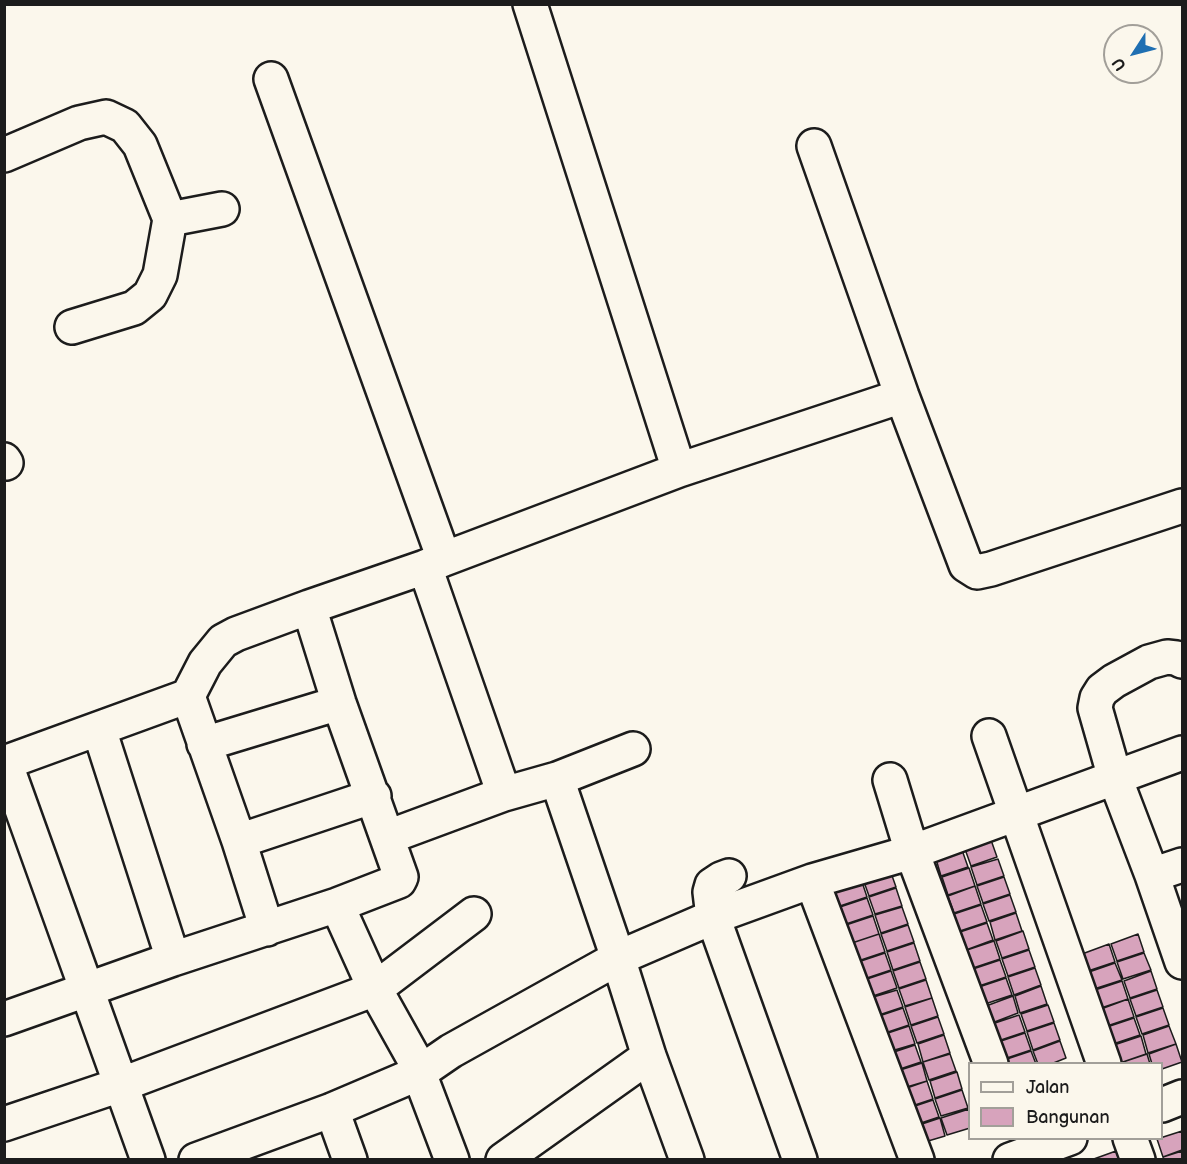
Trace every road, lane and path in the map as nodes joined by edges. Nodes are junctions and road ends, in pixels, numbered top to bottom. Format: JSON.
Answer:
{"nodes":[{"id":1,"x":530,"y":4,"type":"edge"},
{"id":2,"x":271,"y":79,"type":"dead end"},
{"id":3,"x":814,"y":146,"type":"dead end"},
{"id":4,"x":4,"y":154,"type":"edge"},
{"id":5,"x":222,"y":209,"type":"dead end"},
{"id":6,"x":170,"y":219,"type":"junction"},
{"id":7,"x":72,"y":327,"type":"dead end"},
{"id":8,"x":902,"y":396,"type":"junction"},
{"id":9,"x":679,"y":470,"type":"junction"},
{"id":10,"x":1182,"y":506,"type":"edge"},
{"id":11,"x":434,"y":563,"type":"junction"},
{"id":12,"x":309,"y":607,"type":"junction"},
{"id":13,"x":1182,"y":661,"type":"edge"},
{"id":14,"x":188,"y":696,"type":"junction"},
{"id":15,"x":339,"y":703,"type":"junction"},
{"id":16,"x":99,"y":729,"type":"junction"},
{"id":17,"x":989,"y":736,"type":"dead end"},
{"id":18,"x":204,"y":744,"type":"junction"},
{"id":19,"x":633,"y":749,"type":"dead end"},
{"id":20,"x":1182,"y":753,"type":"edge"},
{"id":21,"x":5,"y":763,"type":"edge"},
{"id":22,"x":1115,"y":778,"type":"junction"},
{"id":23,"x":557,"y":779,"type":"junction"},
{"id":24,"x":890,"y":780,"type":"dead end"},
{"id":25,"x":504,"y":794,"type":"junction"},
{"id":26,"x":374,"y":796,"type":"junction"},
{"id":27,"x":1015,"y":814,"type":"junction"},
{"id":28,"x":388,"y":837,"type":"junction"},
{"id":29,"x":239,"y":841,"type":"junction"},
{"id":30,"x":912,"y":852,"type":"junction"},
{"id":31,"x":1167,"y":870,"type":"edge"},
{"id":32,"x":729,"y":876,"type":"dead end"},
{"id":33,"x":812,"y":881,"type":"junction"},
{"id":34,"x":338,"y":905,"type":"junction"},
{"id":35,"x":474,"y":914,"type":"dead end"},
{"id":36,"x":713,"y":917,"type":"junction"},
{"id":37,"x":267,"y":929,"type":"junction"},
{"id":38,"x":618,"y":958,"type":"junction"},
{"id":39,"x":173,"y":959,"type":"junction"},
{"id":40,"x":1182,"y":962,"type":"edge"},
{"id":41,"x":375,"y":989,"type":"junction"},
{"id":42,"x":86,"y":991,"type":"junction"},
{"id":43,"x":4,"y":1019,"type":"edge"},
{"id":44,"x":649,"y":1056,"type":"junction"},
{"id":45,"x":990,"y":1062,"type":"edge"},
{"id":46,"x":1103,"y":1062,"type":"edge"},
{"id":47,"x":419,"y":1072,"type":"junction"},
{"id":48,"x":120,"y":1085,"type":"junction"},
{"id":49,"x":1182,"y":1097,"type":"edge"},
{"id":50,"x":1163,"y":1104,"type":"edge"},
{"id":51,"x":332,"y":1110,"type":"junction"},
{"id":52,"x":4,"y":1124,"type":"edge"},
{"id":53,"x":1063,"y":1140,"type":"edge"},
{"id":54,"x":1132,"y":1140,"type":"edge"},
{"id":55,"x":245,"y":1151,"type":"edge"},
{"id":56,"x":1020,"y":1153,"type":"edge"},
{"id":57,"x":148,"y":1160,"type":"edge"},
{"id":58,"x":196,"y":1160,"type":"edge"},
{"id":59,"x":350,"y":1160,"type":"edge"},
{"id":60,"x":452,"y":1160,"type":"edge"},
{"id":61,"x":503,"y":1160,"type":"edge"},
{"id":62,"x":687,"y":1160,"type":"edge"},
{"id":63,"x":800,"y":1160,"type":"edge"},
{"id":64,"x":917,"y":1160,"type":"edge"},
{"id":65,"x":1138,"y":1160,"type":"edge"}],
"edges":[{"from":1,"to":9,"type":"street"},
{"from":2,"to":11,"type":"street"},
{"from":3,"to":8,"type":"street"},
{"from":4,"to":6,"type":"street"},
{"from":5,"to":6,"type":"street"},
{"from":6,"to":7,"type":"street"},
{"from":8,"to":9,"type":"street"},
{"from":8,"to":10,"type":"street"},
{"from":9,"to":11,"type":"street"},
{"from":11,"to":12,"type":"street"},
{"from":11,"to":25,"type":"street"},
{"from":12,"to":14,"type":"street"},
{"from":12,"to":15,"type":"street"},
{"from":13,"to":22,"type":"street"},
{"from":14,"to":16,"type":"street"},
{"from":14,"to":18,"type":"street"},
{"from":15,"to":18,"type":"street"},
{"from":15,"to":26,"type":"street"},
{"from":16,"to":21,"type":"street"},
{"from":16,"to":39,"type":"street"},
{"from":17,"to":27,"type":"street"},
{"from":18,"to":29,"type":"street"},
{"from":19,"to":23,"type":"street"},
{"from":20,"to":22,"type":"street"},
{"from":21,"to":42,"type":"street"},
{"from":22,"to":27,"type":"street"},
{"from":22,"to":31,"type":"street"},
{"from":23,"to":25,"type":"street"},
{"from":23,"to":38,"type":"street"},
{"from":24,"to":30,"type":"street"},
{"from":25,"to":28,"type":"street"},
{"from":26,"to":28,"type":"street"},
{"from":26,"to":29,"type":"street"},
{"from":27,"to":30,"type":"street"},
{"from":27,"to":46,"type":"street"},
{"from":28,"to":34,"type":"street"},
{"from":29,"to":37,"type":"street"},
{"from":30,"to":33,"type":"street"},
{"from":30,"to":45,"type":"street"},
{"from":31,"to":40,"type":"street"},
{"from":32,"to":36,"type":"street"},
{"from":33,"to":36,"type":"street"},
{"from":33,"to":64,"type":"street"},
{"from":34,"to":37,"type":"street"},
{"from":34,"to":41,"type":"street"},
{"from":35,"to":41,"type":"street"},
{"from":36,"to":38,"type":"street"},
{"from":36,"to":63,"type":"street"},
{"from":37,"to":39,"type":"street"},
{"from":38,"to":44,"type":"street"},
{"from":38,"to":47,"type":"street"},
{"from":39,"to":42,"type":"street"},
{"from":41,"to":47,"type":"street"},
{"from":41,"to":48,"type":"street"},
{"from":42,"to":43,"type":"street"},
{"from":42,"to":48,"type":"street"},
{"from":44,"to":61,"type":"street"},
{"from":44,"to":62,"type":"street"},
{"from":47,"to":51,"type":"street"},
{"from":47,"to":60,"type":"street"},
{"from":48,"to":52,"type":"street"},
{"from":48,"to":57,"type":"street"},
{"from":49,"to":50,"type":"street"},
{"from":51,"to":55,"type":"street"},
{"from":51,"to":59,"type":"street"},
{"from":53,"to":56,"type":"street"},
{"from":54,"to":65,"type":"street"},
{"from":55,"to":58,"type":"street"}]}
